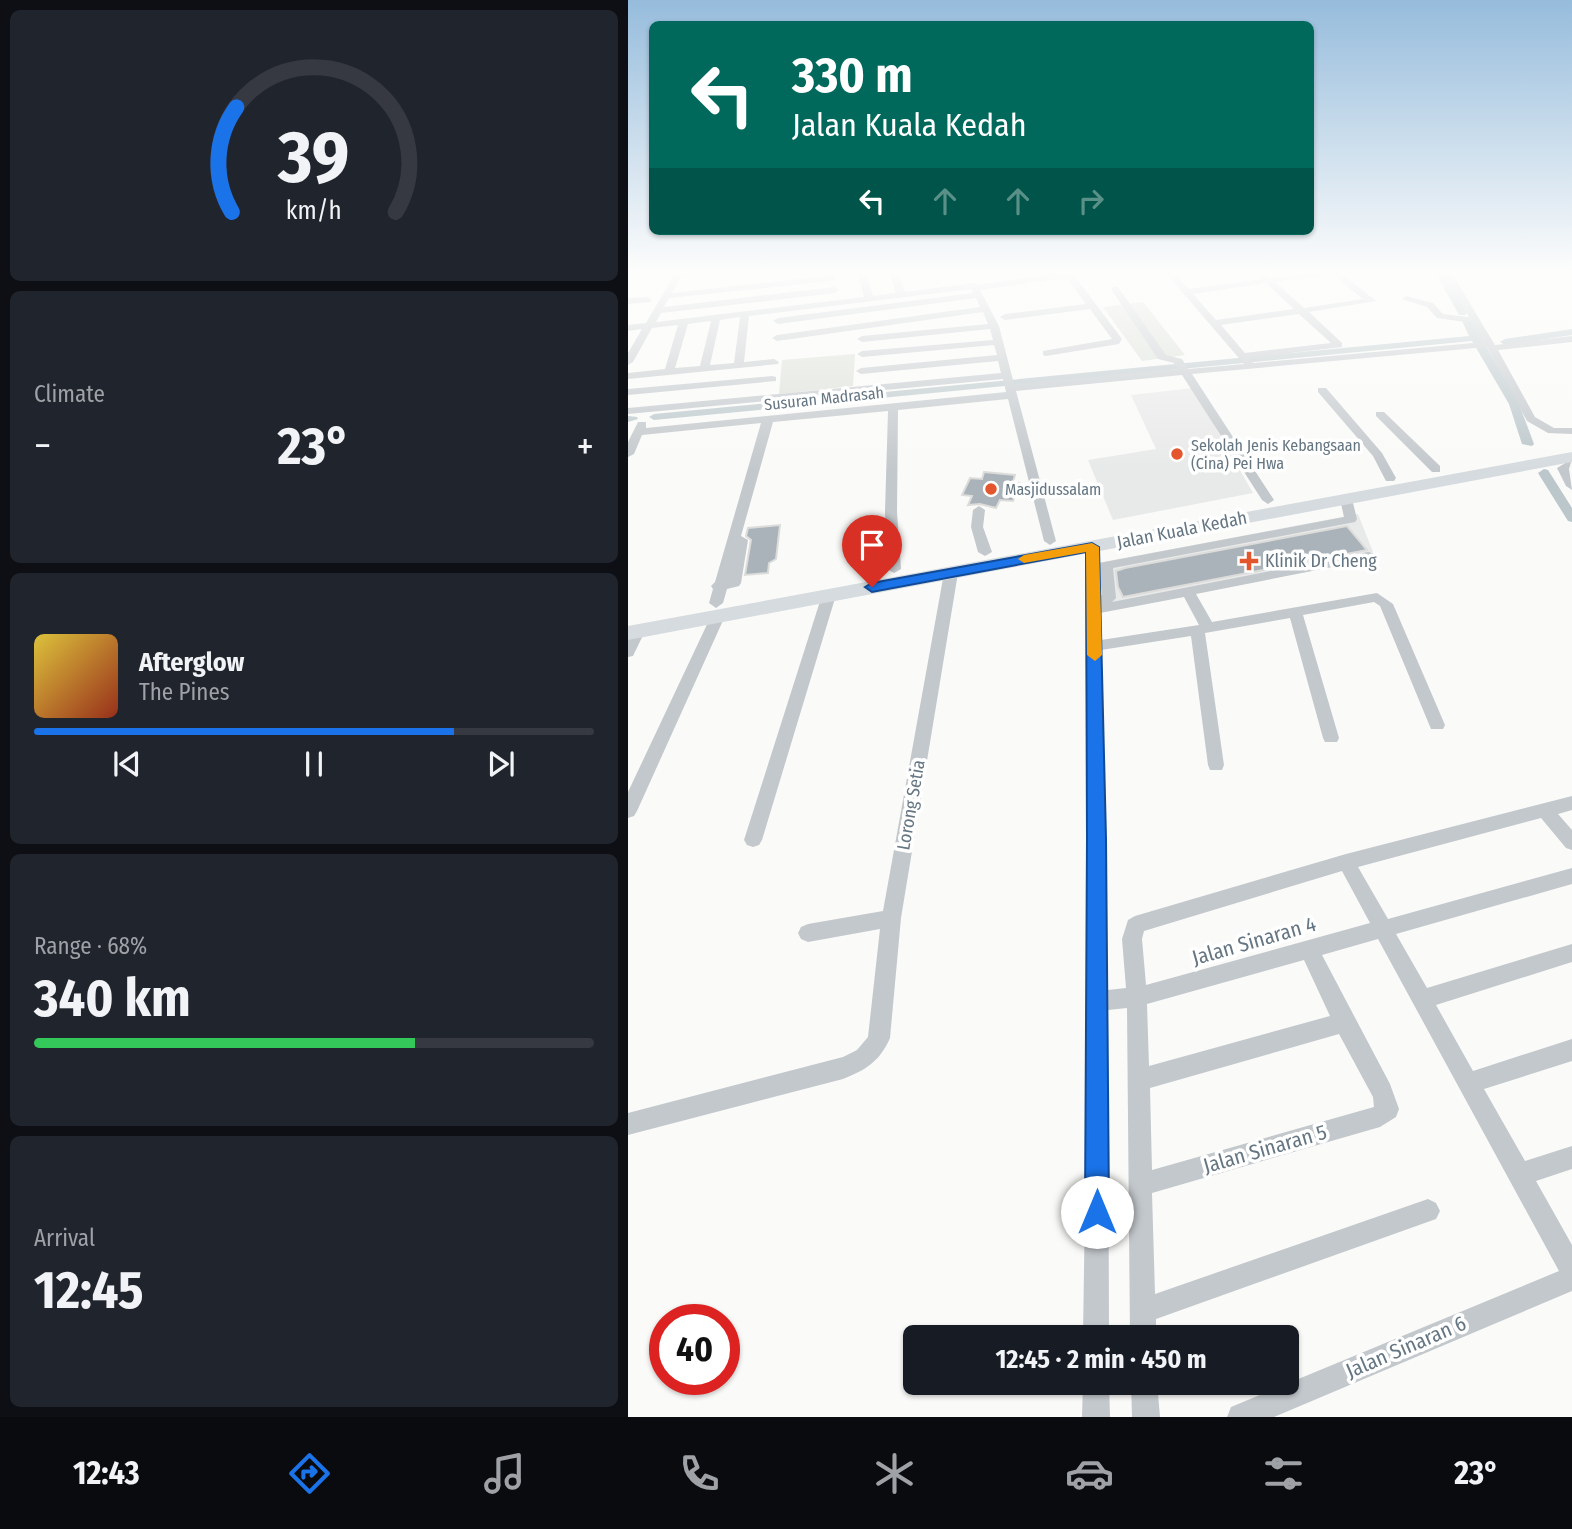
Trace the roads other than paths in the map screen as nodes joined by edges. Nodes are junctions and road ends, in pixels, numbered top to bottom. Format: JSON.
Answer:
{"nodes":[{"id":1,"x":642,"y":338,"type":"edge"},
{"id":2,"x":679,"y":338,"type":"edge"},
{"id":3,"x":711,"y":338,"type":"edge"},
{"id":4,"x":742,"y":338,"type":"edge"},
{"id":5,"x":777,"y":338,"type":"edge"},
{"id":6,"x":871,"y":338,"type":"edge"},
{"id":7,"x":997,"y":338,"type":"edge"},
{"id":8,"x":1116,"y":338,"type":"edge"},
{"id":9,"x":1149,"y":338,"type":"edge"},
{"id":10,"x":1227,"y":338,"type":"edge"},
{"id":11,"x":1332,"y":338,"type":"edge"},
{"id":12,"x":1484,"y":338,"type":"edge"},
{"id":13,"x":862,"y":339,"type":"joint"},
{"id":14,"x":1572,"y":339,"type":"edge"},
{"id":15,"x":998,"y":342,"type":"junction"},
{"id":16,"x":1488,"y":347,"type":"junction"},
{"id":17,"x":1046,"y":353,"type":"dead end"},
{"id":18,"x":861,"y":354,"type":"junction"},
{"id":19,"x":1002,"y":358,"type":"junction"},
{"id":20,"x":1247,"y":360,"type":"junction"},
{"id":21,"x":628,"y":362,"type":"edge"},
{"id":22,"x":774,"y":362,"type":"junction"},
{"id":23,"x":739,"y":365,"type":"junction"},
{"id":24,"x":1182,"y":367,"type":"junction"},
{"id":25,"x":704,"y":369,"type":"junction"},
{"id":26,"x":861,"y":371,"type":"junction"},
{"id":27,"x":669,"y":372,"type":"junction"},
{"id":28,"x":628,"y":376,"type":"edge"},
{"id":29,"x":772,"y":379,"type":"junction"},
{"id":30,"x":1009,"y":384,"type":"junction"},
{"id":31,"x":861,"y":389,"type":"junction"},
{"id":32,"x":1322,"y":390,"type":"dead end"},
{"id":33,"x":628,"y":392,"type":"edge"},
{"id":34,"x":770,"y":398,"type":"junction"},
{"id":35,"x":893,"y":407,"type":"junction"},
{"id":36,"x":650,"y":409,"type":"junction"},
{"id":37,"x":628,"y":411,"type":"edge"},
{"id":38,"x":1380,"y":414,"type":"dead end"},
{"id":39,"x":768,"y":419,"type":"junction"},
{"id":40,"x":628,"y":425,"type":"edge"},
{"id":41,"x":641,"y":428,"type":"junction"},
{"id":42,"x":1572,"y":431,"type":"edge"},
{"id":43,"x":628,"y":454,"type":"edge"},
{"id":44,"x":1570,"y":456,"type":"edge"},
{"id":45,"x":1501,"y":464,"type":"junction"},
{"id":46,"x":1436,"y":469,"type":"junction"},
{"id":47,"x":1390,"y":478,"type":"junction"},
{"id":48,"x":1572,"y":486,"type":"edge"},
{"id":49,"x":1346,"y":499,"type":"junction"},
{"id":50,"x":1274,"y":506,"type":"junction"},
{"id":51,"x":979,"y":510,"type":"dead end"},
{"id":52,"x":1293,"y":530,"type":"junction"},
{"id":53,"x":742,"y":538,"type":"dead end"},
{"id":54,"x":1050,"y":541,"type":"junction"},
{"id":55,"x":1092,"y":547,"type":"junction"},
{"id":56,"x":986,"y":552,"type":"junction"},
{"id":57,"x":1368,"y":556,"type":"dead end"},
{"id":58,"x":1099,"y":567,"type":"junction"},
{"id":59,"x":894,"y":569,"type":"junction"},
{"id":60,"x":951,"y":573,"type":"junction"},
{"id":61,"x":1188,"y":592,"type":"junction"},
{"id":62,"x":829,"y":595,"type":"junction"},
{"id":63,"x":717,"y":602,"type":"junction"},
{"id":64,"x":1093,"y":605,"type":"junction"},
{"id":65,"x":1295,"y":611,"type":"junction"},
{"id":66,"x":632,"y":627,"type":"edge"},
{"id":67,"x":1202,"y":629,"type":"junction"},
{"id":68,"x":1094,"y":646,"type":"junction"},
{"id":69,"x":628,"y":652,"type":"edge"},
{"id":70,"x":1437,"y":725,"type":"dead end"},
{"id":71,"x":1331,"y":738,"type":"dead end"},
{"id":72,"x":1216,"y":765,"type":"dead end"},
{"id":73,"x":1572,"y":803,"type":"edge"},
{"id":74,"x":1545,"y":810,"type":"junction"},
{"id":75,"x":628,"y":811,"type":"edge"},
{"id":76,"x":753,"y":840,"type":"dead end"},
{"id":77,"x":1572,"y":843,"type":"edge"},
{"id":78,"x":1346,"y":862,"type":"junction"},
{"id":79,"x":1569,"y":881,"type":"edge"},
{"id":80,"x":891,"y":918,"type":"junction"},
{"id":81,"x":1383,"y":928,"type":"junction"},
{"id":82,"x":808,"y":933,"type":"dead end"},
{"id":83,"x":1309,"y":949,"type":"junction"},
{"id":84,"x":1572,"y":953,"type":"edge"},
{"id":85,"x":1137,"y":997,"type":"junction"},
{"id":86,"x":1423,"y":999,"type":"junction"},
{"id":87,"x":1098,"y":1001,"type":"junction"},
{"id":88,"x":1344,"y":1022,"type":"junction"},
{"id":89,"x":1572,"y":1050,"type":"edge"},
{"id":90,"x":1138,"y":1080,"type":"junction"},
{"id":91,"x":1469,"y":1083,"type":"junction"},
{"id":92,"x":628,"y":1124,"type":"edge"},
{"id":93,"x":1572,"y":1157,"type":"edge"},
{"id":94,"x":1519,"y":1175,"type":"junction"},
{"id":95,"x":1140,"y":1185,"type":"junction"},
{"id":96,"x":1428,"y":1211,"type":"dead end"},
{"id":97,"x":1572,"y":1270,"type":"edge"},
{"id":98,"x":1572,"y":1278,"type":"edge"},
{"id":99,"x":1142,"y":1311,"type":"junction"},
{"id":100,"x":1096,"y":1325,"type":"edge"},
{"id":101,"x":1143,"y":1325,"type":"edge"},
{"id":102,"x":1096,"y":1395,"type":"edge"},
{"id":103,"x":1145,"y":1395,"type":"edge"},
{"id":104,"x":1096,"y":1417,"type":"edge"},
{"id":105,"x":1146,"y":1417,"type":"edge"},
{"id":106,"x":1241,"y":1417,"type":"edge"}],
"edges":[{"from":1,"to":21,"type":"street"},
{"from":2,"to":27,"type":"street"},
{"from":3,"to":25,"type":"street"},
{"from":4,"to":23,"type":"street"},
{"from":5,"to":22,"type":"street"},
{"from":6,"to":13,"type":"street"},
{"from":7,"to":15,"type":"street"},
{"from":8,"to":17,"type":"street"},
{"from":9,"to":24,"type":"street"},
{"from":10,"to":20,"type":"street"},
{"from":11,"to":20,"type":"street"},
{"from":12,"to":16,"type":"street"},
{"from":13,"to":18,"type":"street"},
{"from":14,"to":16,"type":"street"},
{"from":15,"to":18,"type":"street"},
{"from":15,"to":19,"type":"street"},
{"from":16,"to":20,"type":"street"},
{"from":16,"to":42,"type":"street"},
{"from":18,"to":26,"type":"street"},
{"from":19,"to":26,"type":"street"},
{"from":19,"to":30,"type":"street"},
{"from":20,"to":24,"type":"street"},
{"from":22,"to":23,"type":"street"},
{"from":22,"to":29,"type":"street"},
{"from":23,"to":25,"type":"street"},
{"from":24,"to":30,"type":"street"},
{"from":24,"to":50,"type":"street"},
{"from":25,"to":27,"type":"street"},
{"from":26,"to":31,"type":"street"},
{"from":27,"to":28,"type":"street"},
{"from":29,"to":33,"type":"street"},
{"from":29,"to":34,"type":"street"},
{"from":30,"to":31,"type":"street"},
{"from":30,"to":35,"type":"street","name":"Susuran Madrasah"},
{"from":30,"to":54,"type":"street"},
{"from":31,"to":34,"type":"street"},
{"from":32,"to":47,"type":"street"},
{"from":34,"to":36,"type":"street"},
{"from":35,"to":39,"type":"street","name":"Susuran Madrasah"},
{"from":35,"to":59,"type":"street"},
{"from":36,"to":37,"type":"street"},
{"from":36,"to":41,"type":"street"},
{"from":38,"to":46,"type":"street"},
{"from":39,"to":41,"type":"street","name":"Susuran Madrasah"},
{"from":39,"to":63,"type":"street"},
{"from":40,"to":41,"type":"street","name":"Susuran Madrasah"},
{"from":41,"to":43,"type":"street"},
{"from":44,"to":45,"type":"main road","name":"Jalan Kuala Kedah"},
{"from":44,"to":45,"type":"main road","name":"Jalan Kuala Kedah"},
{"from":44,"to":48,"type":"street"},
{"from":45,"to":46,"type":"main road","name":"Jalan Kuala Kedah"},
{"from":45,"to":49,"type":"main road","name":"Jalan Kuala Kedah"},
{"from":46,"to":47,"type":"main road","name":"Jalan Kuala Kedah"},
{"from":47,"to":50,"type":"main road","name":"Jalan Kuala Kedah"},
{"from":49,"to":50,"type":"main road","name":"Jalan Kuala Kedah"},
{"from":49,"to":52,"type":"street"},
{"from":50,"to":52,"type":"street"},
{"from":50,"to":54,"type":"main road","name":"Jalan Kuala Kedah"},
{"from":50,"to":55,"type":"main road","name":"Jalan Kuala Kedah"},
{"from":51,"to":56,"type":"street"},
{"from":52,"to":58,"type":"street"},
{"from":53,"to":63,"type":"street"},
{"from":54,"to":56,"type":"main road","name":"Jalan Kuala Kedah"},
{"from":55,"to":58,"type":"street"},
{"from":55,"to":60,"type":"main road","name":"Jalan Kuala Kedah"},
{"from":56,"to":59,"type":"main road","name":"Jalan Kuala Kedah"},
{"from":57,"to":61,"type":"street"},
{"from":58,"to":64,"type":"street"},
{"from":59,"to":63,"type":"main road","name":"Jalan Kuala Kedah"},
{"from":60,"to":62,"type":"main road","name":"Jalan Kuala Kedah"},
{"from":60,"to":80,"type":"street","name":"Lorong Setia"},
{"from":61,"to":64,"type":"street"},
{"from":61,"to":67,"type":"street"},
{"from":62,"to":63,"type":"main road","name":"Jalan Kuala Kedah"},
{"from":62,"to":76,"type":"street"},
{"from":63,"to":66,"type":"main road","name":"Jalan Kuala Kedah"},
{"from":63,"to":75,"type":"street"},
{"from":64,"to":68,"type":"street"},
{"from":65,"to":67,"type":"street"},
{"from":65,"to":70,"type":"street"},
{"from":65,"to":71,"type":"street"},
{"from":66,"to":69,"type":"street"},
{"from":67,"to":68,"type":"street"},
{"from":67,"to":72,"type":"street"},
{"from":68,"to":87,"type":"street"},
{"from":73,"to":74,"type":"street"},
{"from":74,"to":77,"type":"street"},
{"from":74,"to":78,"type":"street"},
{"from":78,"to":81,"type":"street"},
{"from":78,"to":85,"type":"street"},
{"from":79,"to":81,"type":"street","name":"Jalan Sinaran 4"},
{"from":80,"to":82,"type":"street"},
{"from":80,"to":92,"type":"street","name":"Lorong Setia"},
{"from":81,"to":83,"type":"street","name":"Jalan Sinaran 4"},
{"from":81,"to":86,"type":"street"},
{"from":83,"to":85,"type":"street","name":"Jalan Sinaran 4"},
{"from":83,"to":88,"type":"street"},
{"from":84,"to":86,"type":"street"},
{"from":85,"to":87,"type":"street","name":"Jalan Sinaran 4"},
{"from":85,"to":90,"type":"street"},
{"from":86,"to":91,"type":"street"},
{"from":87,"to":100,"type":"street"},
{"from":88,"to":90,"type":"street"},
{"from":88,"to":95,"type":"street","name":"Jalan Sinaran 5"},
{"from":89,"to":91,"type":"street"},
{"from":90,"to":95,"type":"street"},
{"from":91,"to":94,"type":"street"},
{"from":93,"to":94,"type":"street"},
{"from":94,"to":97,"type":"street"},
{"from":95,"to":99,"type":"street"},
{"from":96,"to":99,"type":"street"},
{"from":98,"to":106,"type":"street","name":"Jalan Sinaran 6"},
{"from":99,"to":101,"type":"street"},
{"from":102,"to":104,"type":"street"},
{"from":103,"to":105,"type":"street"}]}
